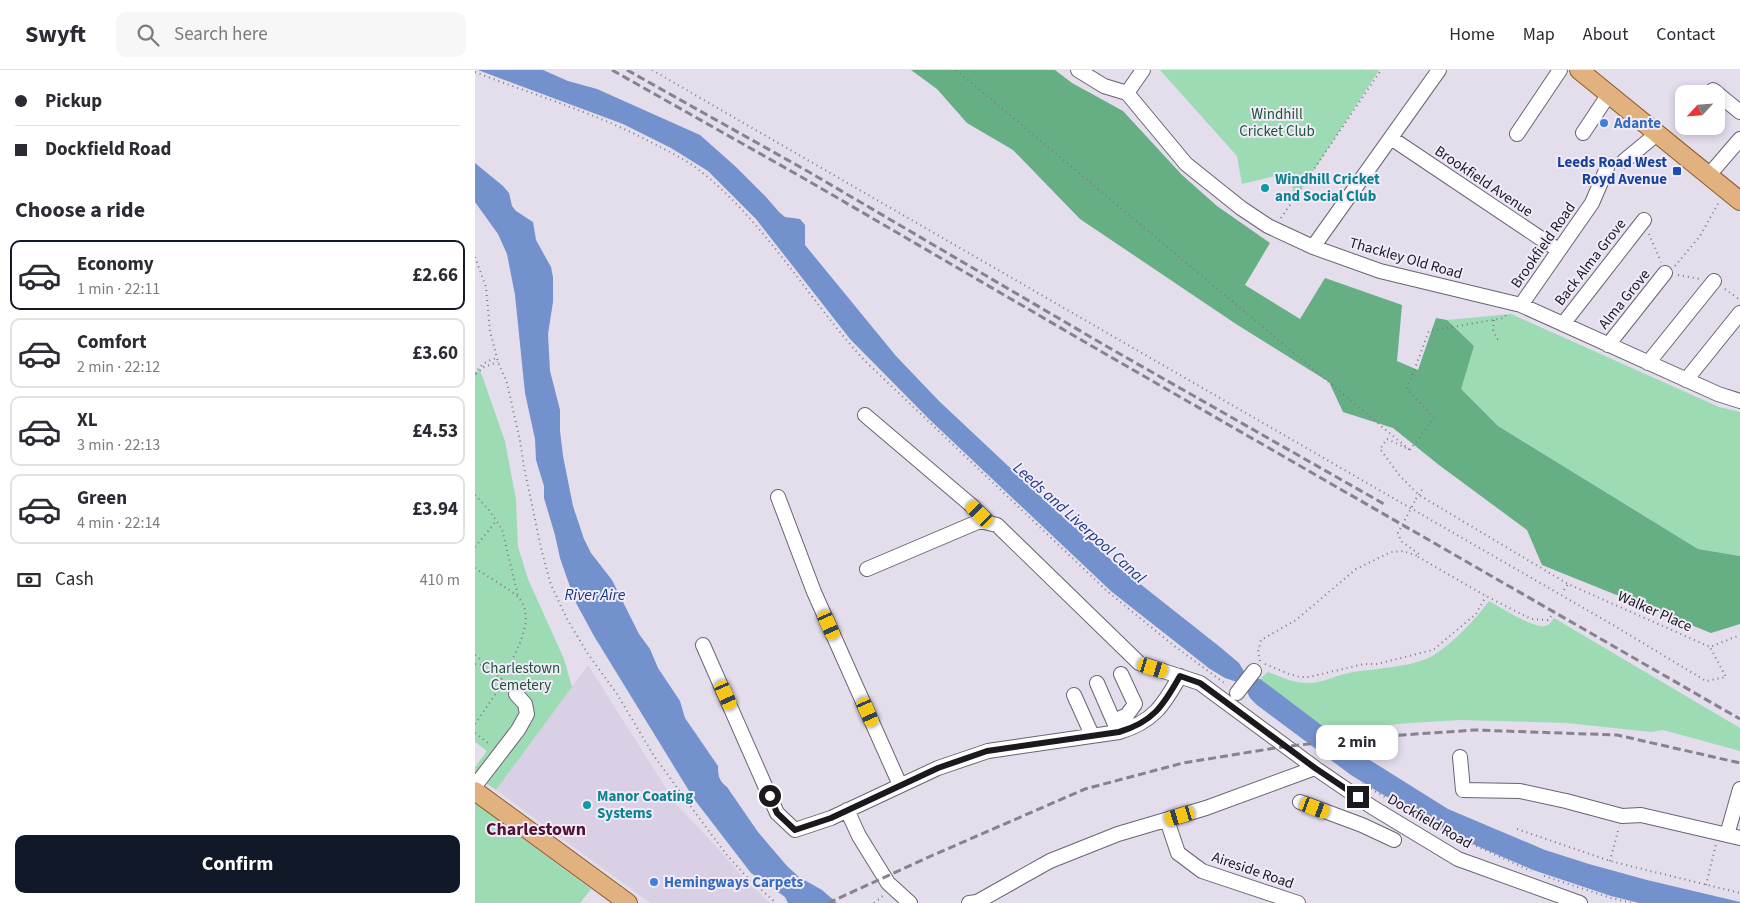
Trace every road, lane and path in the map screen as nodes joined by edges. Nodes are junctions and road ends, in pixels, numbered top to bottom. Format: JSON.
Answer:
{"nodes":[{"id":1,"x":652,"y":70,"type":"edge"},
{"id":2,"x":956,"y":70,"type":"edge"},
{"id":3,"x":1077,"y":70,"type":"edge"},
{"id":4,"x":1143,"y":70,"type":"edge"},
{"id":5,"x":1381,"y":70,"type":"edge"},
{"id":6,"x":1439,"y":70,"type":"edge"},
{"id":7,"x":1560,"y":70,"type":"edge"},
{"id":8,"x":1579,"y":70,"type":"edge"},
{"id":9,"x":475,"y":72,"type":"edge"},
{"id":10,"x":1127,"y":93,"type":"junction"},
{"id":11,"x":1609,"y":94,"type":"junction"},
{"id":12,"x":1725,"y":100,"type":"edge"},
{"id":13,"x":1740,"y":112,"type":"edge"},
{"id":14,"x":1583,"y":133,"type":"dead end"},
{"id":15,"x":1658,"y":133,"type":"junction"},
{"id":16,"x":1517,"y":134,"type":"dead end"},
{"id":17,"x":1391,"y":138,"type":"junction"},
{"id":18,"x":1740,"y":139,"type":"edge"},
{"id":19,"x":1624,"y":161,"type":"dead end"},
{"id":20,"x":1607,"y":168,"type":"dead end"},
{"id":21,"x":1709,"y":175,"type":"junction"},
{"id":22,"x":1734,"y":196,"type":"edge"},
{"id":23,"x":1643,"y":220,"type":"joint"},
{"id":24,"x":1274,"y":228,"type":"junction"},
{"id":25,"x":1313,"y":247,"type":"junction"},
{"id":26,"x":1558,"y":250,"type":"junction"},
{"id":27,"x":475,"y":257,"type":"edge"},
{"id":28,"x":1665,"y":273,"type":"junction"},
{"id":29,"x":1714,"y":281,"type":"junction"},
{"id":30,"x":1740,"y":300,"type":"edge"},
{"id":31,"x":1518,"y":304,"type":"junction"},
{"id":32,"x":1740,"y":313,"type":"edge"},
{"id":33,"x":1494,"y":320,"type":"junction"},
{"id":34,"x":1563,"y":324,"type":"junction"},
{"id":35,"x":1500,"y":340,"type":"dead end"},
{"id":36,"x":1608,"y":345,"type":"junction"},
{"id":37,"x":497,"y":358,"type":"junction"},
{"id":38,"x":498,"y":362,"type":"junction"},
{"id":39,"x":1648,"y":362,"type":"junction"},
{"id":40,"x":475,"y":374,"type":"edge"},
{"id":41,"x":1686,"y":380,"type":"junction"},
{"id":42,"x":1740,"y":402,"type":"edge"},
{"id":43,"x":865,"y":415,"type":"dead end"},
{"id":44,"x":1411,"y":451,"type":"junction"},
{"id":45,"x":1423,"y":488,"type":"dead end"},
{"id":46,"x":475,"y":495,"type":"edge"},
{"id":47,"x":1419,"y":495,"type":"junction"},
{"id":48,"x":778,"y":497,"type":"dead end"},
{"id":49,"x":497,"y":520,"type":"junction"},
{"id":50,"x":989,"y":523,"type":"junction"},
{"id":51,"x":475,"y":547,"type":"edge"},
{"id":52,"x":1418,"y":556,"type":"junction"},
{"id":53,"x":475,"y":568,"type":"edge"},
{"id":54,"x":867,"y":569,"type":"dead end"},
{"id":55,"x":1568,"y":584,"type":"junction"},
{"id":56,"x":1565,"y":590,"type":"dead end"},
{"id":57,"x":1486,"y":596,"type":"junction"},
{"id":58,"x":518,"y":597,"type":"junction"},
{"id":59,"x":1551,"y":615,"type":"dead end"},
{"id":60,"x":1740,"y":635,"type":"edge"},
{"id":61,"x":703,"y":645,"type":"dead end"},
{"id":62,"x":1710,"y":647,"type":"junction"},
{"id":63,"x":475,"y":655,"type":"edge"},
{"id":64,"x":475,"y":664,"type":"edge"},
{"id":65,"x":488,"y":666,"type":"junction"},
{"id":66,"x":1257,"y":666,"type":"junction"},
{"id":67,"x":1121,"y":674,"type":"dead end"},
{"id":68,"x":1180,"y":676,"type":"junction"},
{"id":69,"x":501,"y":680,"type":"junction"},
{"id":70,"x":504,"y":683,"type":"junction"},
{"id":71,"x":1097,"y":683,"type":"dead end"},
{"id":72,"x":1237,"y":693,"type":"joint"},
{"id":73,"x":516,"y":694,"type":"joint"},
{"id":74,"x":1074,"y":695,"type":"dead end"},
{"id":75,"x":475,"y":724,"type":"edge"},
{"id":76,"x":1116,"y":726,"type":"junction"},
{"id":77,"x":475,"y":733,"type":"edge"},
{"id":78,"x":1092,"y":735,"type":"junction"},
{"id":79,"x":500,"y":752,"type":"junction"},
{"id":80,"x":1460,"y":757,"type":"dead end"},
{"id":81,"x":1315,"y":768,"type":"junction"},
{"id":82,"x":1355,"y":780,"type":"dead end"},
{"id":83,"x":900,"y":785,"type":"junction"},
{"id":84,"x":475,"y":786,"type":"edge"},
{"id":85,"x":1740,"y":789,"type":"edge"},
{"id":86,"x":475,"y":790,"type":"edge"},
{"id":87,"x":1300,"y":802,"type":"dead end"},
{"id":88,"x":1372,"y":807,"type":"junction"},
{"id":89,"x":847,"y":810,"type":"junction"},
{"id":90,"x":1622,"y":816,"type":"junction"},
{"id":91,"x":1167,"y":820,"type":"junction"},
{"id":92,"x":1362,"y":825,"type":"junction"},
{"id":93,"x":1517,"y":829,"type":"dead end"},
{"id":94,"x":1729,"y":835,"type":"edge"},
{"id":95,"x":1394,"y":840,"type":"dead end"},
{"id":96,"x":1610,"y":861,"type":"junction"},
{"id":97,"x":1533,"y":872,"type":"dead end"},
{"id":98,"x":1543,"y":875,"type":"dead end"},
{"id":99,"x":1706,"y":885,"type":"junction"},
{"id":100,"x":1740,"y":893,"type":"edge"},
{"id":101,"x":628,"y":903,"type":"edge"},
{"id":102,"x":776,"y":903,"type":"edge"},
{"id":103,"x":910,"y":903,"type":"edge"},
{"id":104,"x":969,"y":903,"type":"edge"},
{"id":105,"x":1298,"y":903,"type":"edge"},
{"id":106,"x":1580,"y":903,"type":"edge"},
{"id":107,"x":1632,"y":903,"type":"edge"}],
"edges":[{"from":1,"to":62,"type":"path"},
{"from":2,"to":44,"type":"path"},
{"from":3,"to":10,"type":"street"},
{"from":4,"to":10,"type":"street"},
{"from":5,"to":24,"type":"path"},
{"from":6,"to":17,"type":"street"},
{"from":7,"to":16,"type":"street"},
{"from":8,"to":11,"type":"main road"},
{"from":9,"to":72,"type":"path"},
{"from":10,"to":24,"type":"street","name":"Thackley Old Road"},
{"from":11,"to":14,"type":"street"},
{"from":11,"to":15,"type":"main road"},
{"from":12,"to":13,"type":"street"},
{"from":15,"to":19,"type":"street"},
{"from":15,"to":21,"type":"main road"},
{"from":17,"to":25,"type":"street"},
{"from":17,"to":26,"type":"street","name":"Brookfield Avenue"},
{"from":18,"to":21,"type":"street"},
{"from":20,"to":26,"type":"street","name":"Brookfield Road"},
{"from":21,"to":22,"type":"main road"},
{"from":22,"to":28,"type":"path"},
{"from":23,"to":28,"type":"path"},
{"from":23,"to":34,"type":"street","name":"Back Alma Grove"},
{"from":24,"to":25,"type":"street","name":"Thackley Old Road"},
{"from":25,"to":31,"type":"street","name":"Thackley Old Road"},
{"from":26,"to":31,"type":"street","name":"Brookfield Road"},
{"from":27,"to":37,"type":"path"},
{"from":28,"to":29,"type":"path"},
{"from":28,"to":36,"type":"street","name":"Alma Grove"},
{"from":29,"to":30,"type":"path"},
{"from":29,"to":39,"type":"street"},
{"from":31,"to":33,"type":"path"},
{"from":31,"to":34,"type":"street","name":"Thackley Old Road"},
{"from":32,"to":41,"type":"street"},
{"from":33,"to":35,"type":"path"},
{"from":33,"to":44,"type":"path"},
{"from":34,"to":36,"type":"street","name":"Thackley Old Road"},
{"from":36,"to":39,"type":"street","name":"Thackley Old Road"},
{"from":37,"to":38,"type":"path"},
{"from":37,"to":40,"type":"path"},
{"from":38,"to":40,"type":"path"},
{"from":38,"to":102,"type":"path"},
{"from":39,"to":41,"type":"street","name":"Thackley Old Road"},
{"from":41,"to":42,"type":"street","name":"Thackley Old Road"},
{"from":43,"to":50,"type":"street","name":"Dockfield Road"},
{"from":44,"to":47,"type":"path","name":"Walker Place"},
{"from":45,"to":47,"type":"path"},
{"from":46,"to":49,"type":"path"},
{"from":47,"to":52,"type":"path","bridge":true},
{"from":47,"to":55,"type":"path","name":"Walker Place"},
{"from":48,"to":83,"type":"street"},
{"from":49,"to":51,"type":"path"},
{"from":49,"to":58,"type":"path"},
{"from":50,"to":54,"type":"street"},
{"from":50,"to":68,"type":"street","name":"Dockfield Road"},
{"from":52,"to":57,"type":"path"},
{"from":52,"to":66,"type":"path"},
{"from":53,"to":58,"type":"path"},
{"from":55,"to":56,"type":"path"},
{"from":55,"to":62,"type":"path","name":"Walker Place"},
{"from":57,"to":59,"type":"path"},
{"from":57,"to":66,"type":"path"},
{"from":58,"to":69,"type":"path"},
{"from":60,"to":62,"type":"path"},
{"from":61,"to":89,"type":"street"},
{"from":63,"to":65,"type":"path"},
{"from":64,"to":65,"type":"path"},
{"from":65,"to":69,"type":"path"},
{"from":66,"to":72,"type":"street"},
{"from":67,"to":76,"type":"street"},
{"from":68,"to":76,"type":"street"},
{"from":68,"to":81,"type":"street","name":"Dockfield Road"},
{"from":69,"to":70,"type":"path"},
{"from":70,"to":73,"type":"path"},
{"from":70,"to":75,"type":"path"},
{"from":71,"to":76,"type":"street"},
{"from":73,"to":79,"type":"street"},
{"from":74,"to":78,"type":"street"},
{"from":76,"to":78,"type":"street"},
{"from":77,"to":79,"type":"path"},
{"from":78,"to":83,"type":"street"},
{"from":79,"to":84,"type":"street"},
{"from":80,"to":90,"type":"street"},
{"from":81,"to":88,"type":"street","name":"Dockfield Road"},
{"from":81,"to":91,"type":"street"},
{"from":82,"to":97,"type":"path"},
{"from":83,"to":89,"type":"street"},
{"from":85,"to":94,"type":"street"},
{"from":86,"to":101,"type":"main road"},
{"from":87,"to":92,"type":"street"},
{"from":88,"to":92,"type":"street"},
{"from":88,"to":106,"type":"street","name":"Dockfield Road"},
{"from":89,"to":103,"type":"street"},
{"from":90,"to":94,"type":"street"},
{"from":90,"to":96,"type":"path"},
{"from":91,"to":104,"type":"street"},
{"from":91,"to":105,"type":"street","name":"Aireside Road"},
{"from":92,"to":95,"type":"street"},
{"from":93,"to":96,"type":"path"},
{"from":94,"to":99,"type":"path"},
{"from":96,"to":99,"type":"path"},
{"from":98,"to":107,"type":"path"},
{"from":99,"to":100,"type":"path"}]}
